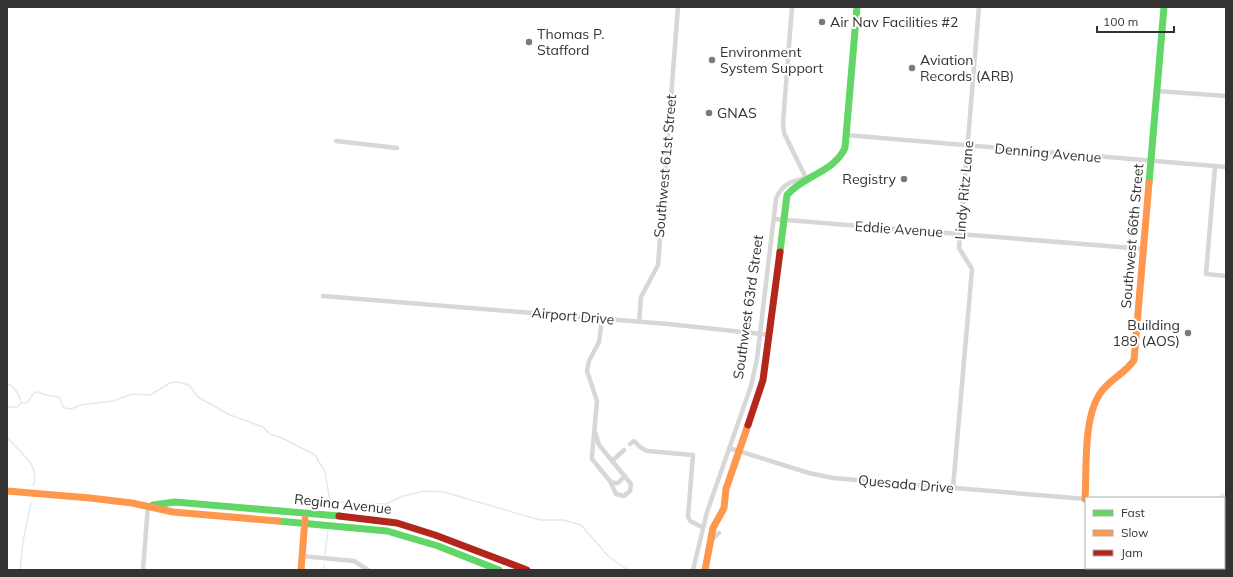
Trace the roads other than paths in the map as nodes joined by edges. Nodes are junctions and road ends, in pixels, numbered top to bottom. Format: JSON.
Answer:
{"nodes":[{"id":1,"x":678,"y":7,"type":"edge"},
{"id":2,"x":792,"y":7,"type":"edge"},
{"id":3,"x":857,"y":7,"type":"edge"},
{"id":4,"x":979,"y":7,"type":"edge"},
{"id":5,"x":1164,"y":7,"type":"edge"},
{"id":6,"x":1157,"y":91,"type":"junction"},
{"id":7,"x":1226,"y":96,"type":"edge"},
{"id":8,"x":846,"y":135,"type":"junction"},
{"id":9,"x":336,"y":141,"type":"dead end"},
{"id":10,"x":968,"y":146,"type":"junction"},
{"id":11,"x":397,"y":148,"type":"dead end"},
{"id":12,"x":1151,"y":161,"type":"junction"},
{"id":13,"x":1215,"y":167,"type":"junction"},
{"id":14,"x":1226,"y":167,"type":"edge"},
{"id":15,"x":806,"y":178,"type":"junction"},
{"id":16,"x":774,"y":219,"type":"junction"},
{"id":17,"x":784,"y":220,"type":"junction"},
{"id":18,"x":961,"y":234,"type":"junction"},
{"id":19,"x":1144,"y":249,"type":"junction"},
{"id":20,"x":1226,"y":276,"type":"edge"},
{"id":21,"x":323,"y":296,"type":"dead end"},
{"id":22,"x":602,"y":319,"type":"junction"},
{"id":23,"x":639,"y":322,"type":"junction"},
{"id":24,"x":760,"y":334,"type":"junction"},
{"id":25,"x":770,"y":335,"type":"junction"},
{"id":26,"x":595,"y":432,"type":"junction"},
{"id":27,"x":632,"y":442,"type":"dead end"},
{"id":28,"x":729,"y":448,"type":"junction"},
{"id":29,"x":624,"y":450,"type":"dead end"},
{"id":30,"x":740,"y":451,"type":"junction"},
{"id":31,"x":612,"y":460,"type":"junction"},
{"id":32,"x":625,"y":476,"type":"junction"},
{"id":33,"x":610,"y":481,"type":"junction"},
{"id":34,"x":953,"y":488,"type":"junction"},
{"id":35,"x":7,"y":492,"type":"edge"},
{"id":36,"x":1085,"y":497,"type":"edge"},
{"id":37,"x":1085,"y":499,"type":"edge"},
{"id":38,"x":148,"y":505,"type":"junction"},
{"id":39,"x":306,"y":513,"type":"junction"},
{"id":40,"x":305,"y":522,"type":"junction"},
{"id":41,"x":702,"y":527,"type":"junction"},
{"id":42,"x":718,"y":533,"type":"dead end"},
{"id":43,"x":708,"y":549,"type":"junction"},
{"id":44,"x":302,"y":556,"type":"junction"},
{"id":45,"x":143,"y":570,"type":"edge"},
{"id":46,"x":301,"y":570,"type":"edge"},
{"id":47,"x":368,"y":570,"type":"edge"},
{"id":48,"x":499,"y":570,"type":"edge"},
{"id":49,"x":527,"y":570,"type":"edge"},
{"id":50,"x":693,"y":570,"type":"edge"},
{"id":51,"x":705,"y":570,"type":"edge"}],
"edges":[{"from":1,"to":23,"type":"street","name":"Southwest 61st Street"},
{"from":2,"to":15,"type":"street"},
{"from":3,"to":8,"type":"street","name":"Southwest 63rd Street"},
{"from":4,"to":10,"type":"street","name":"Lindy Ritz Lane"},
{"from":5,"to":6,"type":"street","name":"Southwest 66th Street"},
{"from":6,"to":7,"type":"street"},
{"from":6,"to":12,"type":"street","name":"Southwest 66th Street"},
{"from":8,"to":10,"type":"street","name":"Denning Avenue"},
{"from":8,"to":15,"type":"street","name":"Southwest 63rd Street"},
{"from":9,"to":11,"type":"street"},
{"from":10,"to":12,"type":"street","name":"Denning Avenue"},
{"from":10,"to":18,"type":"street","name":"Lindy Ritz Lane"},
{"from":12,"to":13,"type":"street","name":"Denning Avenue"},
{"from":12,"to":19,"type":"street","name":"Southwest 66th Street"},
{"from":13,"to":14,"type":"street","name":"Denning Avenue"},
{"from":13,"to":20,"type":"street"},
{"from":15,"to":16,"type":"street","name":"Southwest 63rd Street"},
{"from":15,"to":17,"type":"street","name":"Southwest 63rd Street"},
{"from":16,"to":17,"type":"street","name":"Eddie Avenue"},
{"from":16,"to":24,"type":"street","name":"Southwest 63rd Street"},
{"from":17,"to":18,"type":"street","name":"Eddie Avenue"},
{"from":17,"to":25,"type":"street","name":"Southwest 63rd Street"},
{"from":18,"to":19,"type":"street","name":"Eddie Avenue"},
{"from":18,"to":34,"type":"street","name":"Lindy Ritz Lane"},
{"from":19,"to":36,"type":"street","name":"Southwest 66th Street"},
{"from":21,"to":22,"type":"street","name":"Airport Drive"},
{"from":22,"to":23,"type":"street","name":"Airport Drive"},
{"from":22,"to":26,"type":"street"},
{"from":23,"to":24,"type":"street","name":"Airport Drive"},
{"from":24,"to":25,"type":"street","name":"Airport Drive"},
{"from":24,"to":28,"type":"street","name":"Southwest 63rd Street"},
{"from":25,"to":30,"type":"street","name":"Southwest 63rd Street"},
{"from":26,"to":31,"type":"street"},
{"from":26,"to":33,"type":"street"},
{"from":27,"to":41,"type":"street"},
{"from":28,"to":30,"type":"street","name":"Quesada Drive"},
{"from":28,"to":41,"type":"street","name":"Southwest 63rd Street"},
{"from":29,"to":31,"type":"street"},
{"from":30,"to":34,"type":"street","name":"Quesada Drive"},
{"from":30,"to":43,"type":"street","name":"Southwest 63rd Street"},
{"from":31,"to":32,"type":"street"},
{"from":32,"to":33,"type":"street"},
{"from":32,"to":33,"type":"street"},
{"from":34,"to":37,"type":"street","name":"Quesada Drive"},
{"from":35,"to":38,"type":"street","name":"Regina Avenue"},
{"from":38,"to":39,"type":"street","name":"Regina Avenue"},
{"from":38,"to":40,"type":"street","name":"Regina Avenue"},
{"from":38,"to":45,"type":"street"},
{"from":39,"to":40,"type":"street"},
{"from":39,"to":49,"type":"street","name":"Regina Avenue"},
{"from":40,"to":44,"type":"street"},
{"from":40,"to":48,"type":"street","name":"Regina Avenue"},
{"from":41,"to":50,"type":"street","name":"Southwest 63rd Street"},
{"from":42,"to":43,"type":"street"},
{"from":43,"to":51,"type":"street","name":"Southwest 63rd Street"},
{"from":44,"to":46,"type":"street"},
{"from":44,"to":47,"type":"street"}]}
